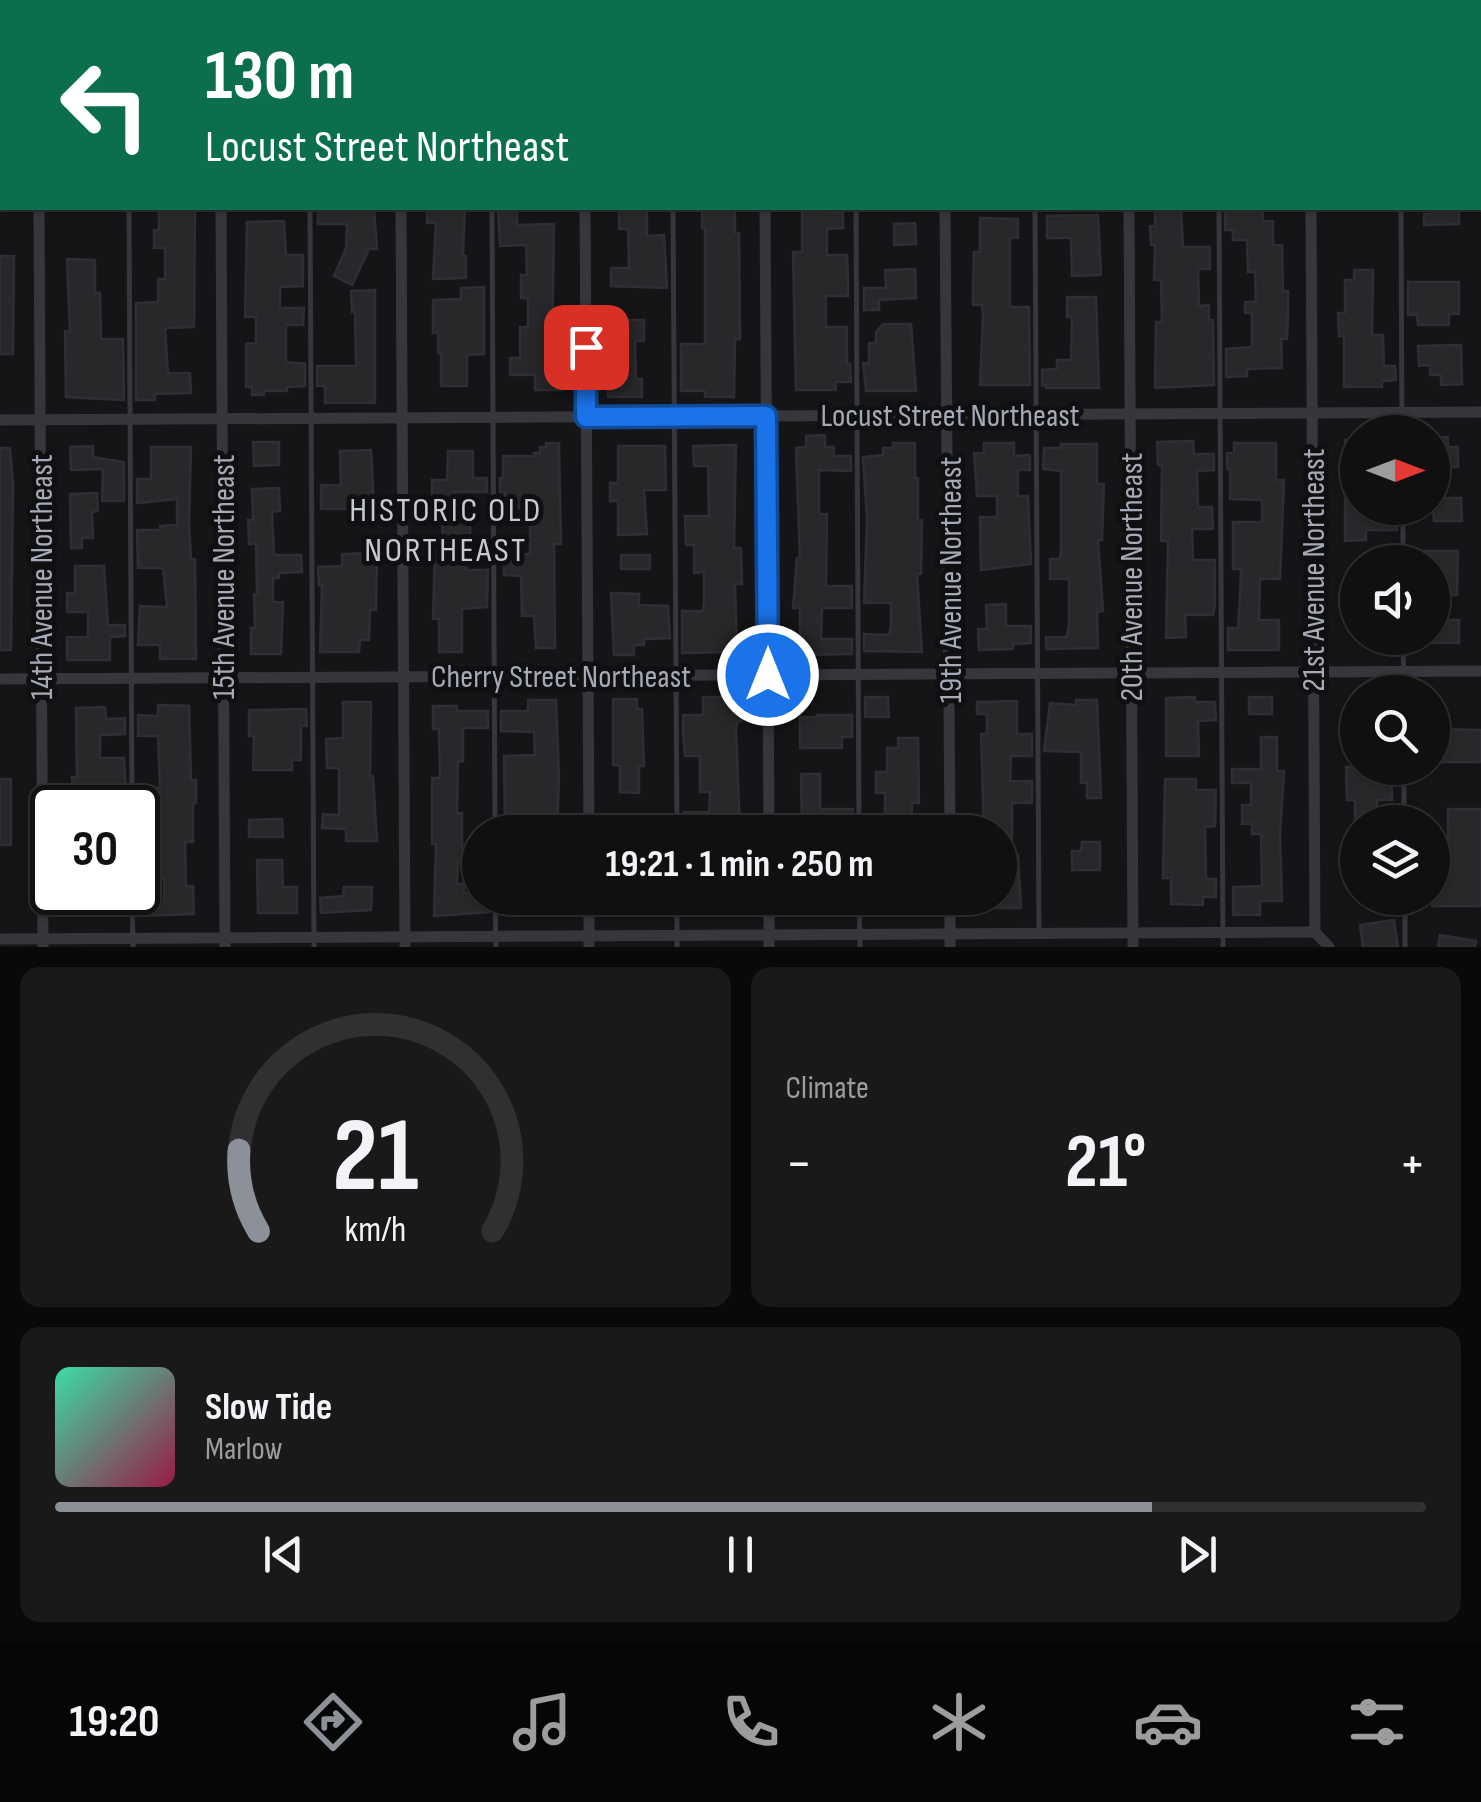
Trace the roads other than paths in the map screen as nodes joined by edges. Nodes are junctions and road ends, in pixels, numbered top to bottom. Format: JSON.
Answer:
{"nodes":[{"id":1,"x":39,"y":210,"type":"edge"},
{"id":2,"x":129,"y":210,"type":"edge"},
{"id":3,"x":221,"y":210,"type":"edge"},
{"id":4,"x":310,"y":210,"type":"edge"},
{"id":5,"x":401,"y":210,"type":"edge"},
{"id":6,"x":492,"y":210,"type":"edge"},
{"id":7,"x":585,"y":210,"type":"edge"},
{"id":8,"x":674,"y":210,"type":"edge"},
{"id":9,"x":765,"y":210,"type":"edge"},
{"id":10,"x":856,"y":210,"type":"edge"},
{"id":11,"x":945,"y":210,"type":"edge"},
{"id":12,"x":1035,"y":210,"type":"edge"},
{"id":13,"x":1129,"y":210,"type":"edge"},
{"id":14,"x":1219,"y":210,"type":"edge"},
{"id":15,"x":1311,"y":210,"type":"edge"},
{"id":16,"x":1401,"y":210,"type":"edge"},
{"id":17,"x":1402,"y":412,"type":"junction"},
{"id":18,"x":1481,"y":412,"type":"edge"},
{"id":19,"x":1312,"y":413,"type":"junction"},
{"id":20,"x":1036,"y":414,"type":"junction"},
{"id":21,"x":1130,"y":414,"type":"junction"},
{"id":22,"x":1220,"y":414,"type":"junction"},
{"id":23,"x":948,"y":415,"type":"junction"},
{"id":24,"x":674,"y":416,"type":"junction"},
{"id":25,"x":766,"y":416,"type":"junction"},
{"id":26,"x":857,"y":416,"type":"junction"},
{"id":27,"x":586,"y":417,"type":"junction"},
{"id":28,"x":311,"y":418,"type":"junction"},
{"id":29,"x":402,"y":418,"type":"junction"},
{"id":30,"x":493,"y":418,"type":"junction"},
{"id":31,"x":222,"y":419,"type":"junction"},
{"id":32,"x":0,"y":420,"type":"edge"},
{"id":33,"x":40,"y":420,"type":"junction"},
{"id":34,"x":130,"y":420,"type":"junction"},
{"id":35,"x":1404,"y":655,"type":"edge"},
{"id":36,"x":1481,"y":671,"type":"edge"},
{"id":37,"x":1314,"y":672,"type":"junction"},
{"id":38,"x":1404,"y":672,"type":"junction"},
{"id":39,"x":1132,"y":673,"type":"junction"},
{"id":40,"x":1222,"y":673,"type":"junction"},
{"id":41,"x":952,"y":674,"type":"junction"},
{"id":42,"x":1038,"y":674,"type":"junction"},
{"id":43,"x":768,"y":675,"type":"junction"},
{"id":44,"x":858,"y":675,"type":"junction"},
{"id":45,"x":588,"y":676,"type":"junction"},
{"id":46,"x":676,"y":676,"type":"junction"},
{"id":47,"x":404,"y":677,"type":"junction"},
{"id":48,"x":494,"y":677,"type":"junction"},
{"id":49,"x":224,"y":678,"type":"junction"},
{"id":50,"x":313,"y":678,"type":"junction"},
{"id":51,"x":0,"y":679,"type":"edge"},
{"id":52,"x":42,"y":679,"type":"junction"},
{"id":53,"x":131,"y":679,"type":"junction"},
{"id":54,"x":132,"y":785,"type":"edge"},
{"id":55,"x":495,"y":815,"type":"edge"},
{"id":56,"x":589,"y":815,"type":"edge"},
{"id":57,"x":677,"y":815,"type":"edge"},
{"id":58,"x":768,"y":815,"type":"edge"},
{"id":59,"x":859,"y":815,"type":"edge"},
{"id":60,"x":950,"y":815,"type":"edge"},
{"id":61,"x":132,"y":915,"type":"edge"},
{"id":62,"x":496,"y":915,"type":"edge"},
{"id":63,"x":589,"y":915,"type":"edge"},
{"id":64,"x":677,"y":915,"type":"edge"},
{"id":65,"x":769,"y":915,"type":"edge"},
{"id":66,"x":859,"y":915,"type":"edge"},
{"id":67,"x":950,"y":915,"type":"edge"},
{"id":68,"x":1405,"y":915,"type":"edge"},
{"id":69,"x":1223,"y":932,"type":"junction"},
{"id":70,"x":1315,"y":932,"type":"junction"},
{"id":71,"x":1133,"y":933,"type":"junction"},
{"id":72,"x":1039,"y":934,"type":"junction"},
{"id":73,"x":0,"y":939,"type":"edge"},
{"id":74,"x":589,"y":941,"type":"edge"},
{"id":75,"x":678,"y":941,"type":"edge"},
{"id":76,"x":769,"y":941,"type":"edge"},
{"id":77,"x":860,"y":941,"type":"edge"},
{"id":78,"x":950,"y":941,"type":"edge"},
{"id":79,"x":225,"y":942,"type":"edge"},
{"id":80,"x":314,"y":942,"type":"edge"},
{"id":81,"x":405,"y":942,"type":"edge"},
{"id":82,"x":496,"y":942,"type":"edge"},
{"id":83,"x":43,"y":943,"type":"edge"},
{"id":84,"x":133,"y":943,"type":"edge"},
{"id":85,"x":1133,"y":947,"type":"edge"},
{"id":86,"x":1223,"y":947,"type":"edge"},
{"id":87,"x":1329,"y":947,"type":"edge"},
{"id":88,"x":1405,"y":947,"type":"edge"}],
"edges":[{"from":1,"to":33,"type":"street","name":"14th Avenue Northeast"},
{"from":2,"to":34,"type":"lane"},
{"from":3,"to":31,"type":"street","name":"15th Avenue Northeast"},
{"from":4,"to":28,"type":"lane"},
{"from":5,"to":29,"type":"street"},
{"from":6,"to":30,"type":"lane"},
{"from":7,"to":27,"type":"street"},
{"from":8,"to":24,"type":"lane"},
{"from":9,"to":25,"type":"street"},
{"from":10,"to":26,"type":"lane"},
{"from":11,"to":23,"type":"street","name":"19th Avenue Northeast"},
{"from":12,"to":20,"type":"lane"},
{"from":13,"to":21,"type":"street","name":"20th Avenue Northeast"},
{"from":14,"to":22,"type":"lane"},
{"from":15,"to":19,"type":"street","name":"21st Avenue Northeast"},
{"from":16,"to":17,"type":"lane"},
{"from":17,"to":18,"type":"street","name":"Locust Street Northeast"},
{"from":17,"to":19,"type":"street","name":"Locust Street Northeast"},
{"from":19,"to":22,"type":"street","name":"Locust Street Northeast"},
{"from":19,"to":37,"type":"street","name":"21st Avenue Northeast"},
{"from":20,"to":21,"type":"street","name":"Locust Street Northeast"},
{"from":20,"to":23,"type":"street","name":"Locust Street Northeast"},
{"from":20,"to":42,"type":"lane"},
{"from":21,"to":22,"type":"street","name":"Locust Street Northeast"},
{"from":21,"to":39,"type":"street","name":"20th Avenue Northeast"},
{"from":22,"to":40,"type":"lane"},
{"from":23,"to":26,"type":"street","name":"Locust Street Northeast"},
{"from":23,"to":41,"type":"street","name":"19th Avenue Northeast"},
{"from":24,"to":25,"type":"street","name":"Locust Street Northeast"},
{"from":24,"to":27,"type":"street","name":"Locust Street Northeast"},
{"from":24,"to":46,"type":"lane"},
{"from":25,"to":26,"type":"street","name":"Locust Street Northeast"},
{"from":25,"to":43,"type":"street"},
{"from":26,"to":44,"type":"lane"},
{"from":27,"to":30,"type":"street","name":"Locust Street Northeast"},
{"from":27,"to":45,"type":"street"},
{"from":28,"to":29,"type":"street","name":"Locust Street Northeast"},
{"from":28,"to":31,"type":"street","name":"Locust Street Northeast"},
{"from":28,"to":50,"type":"lane"},
{"from":29,"to":30,"type":"street","name":"Locust Street Northeast"},
{"from":29,"to":47,"type":"street"},
{"from":30,"to":48,"type":"lane"},
{"from":31,"to":34,"type":"street","name":"Locust Street Northeast"},
{"from":31,"to":49,"type":"street","name":"15th Avenue Northeast"},
{"from":32,"to":33,"type":"street","name":"Locust Street Northeast"},
{"from":33,"to":34,"type":"street","name":"Locust Street Northeast"},
{"from":33,"to":52,"type":"street","name":"14th Avenue Northeast"},
{"from":34,"to":53,"type":"lane"},
{"from":35,"to":38,"type":"lane"},
{"from":36,"to":38,"type":"street","name":"Cherry Street Northeast"},
{"from":37,"to":38,"type":"street","name":"Cherry Street Northeast"},
{"from":37,"to":40,"type":"street","name":"Cherry Street Northeast"},
{"from":37,"to":70,"type":"street","name":"21st Avenue Northeast"},
{"from":39,"to":40,"type":"street","name":"Cherry Street Northeast"},
{"from":39,"to":42,"type":"street","name":"Cherry Street Northeast"},
{"from":39,"to":71,"type":"street","name":"20th Avenue Northeast"},
{"from":40,"to":69,"type":"lane"},
{"from":41,"to":42,"type":"street","name":"Cherry Street Northeast"},
{"from":41,"to":44,"type":"street","name":"Cherry Street Northeast"},
{"from":41,"to":60,"type":"street","name":"19th Avenue Northeast"},
{"from":42,"to":72,"type":"lane"},
{"from":43,"to":44,"type":"street","name":"Cherry Street Northeast"},
{"from":43,"to":46,"type":"street","name":"Cherry Street Northeast"},
{"from":43,"to":58,"type":"street"},
{"from":44,"to":59,"type":"lane"},
{"from":45,"to":46,"type":"street","name":"Cherry Street Northeast"},
{"from":45,"to":48,"type":"street","name":"Cherry Street Northeast"},
{"from":45,"to":56,"type":"street"},
{"from":46,"to":57,"type":"lane"},
{"from":47,"to":48,"type":"street","name":"Cherry Street Northeast"},
{"from":47,"to":50,"type":"street","name":"Cherry Street Northeast"},
{"from":47,"to":81,"type":"street"},
{"from":48,"to":55,"type":"lane"},
{"from":49,"to":50,"type":"street","name":"Cherry Street Northeast"},
{"from":49,"to":53,"type":"street","name":"Cherry Street Northeast"},
{"from":49,"to":79,"type":"street","name":"15th Avenue Northeast"},
{"from":50,"to":80,"type":"lane"},
{"from":51,"to":52,"type":"street","name":"Cherry Street Northeast"},
{"from":52,"to":53,"type":"street","name":"Cherry Street Northeast"},
{"from":52,"to":83,"type":"street","name":"14th Avenue Northeast"},
{"from":53,"to":54,"type":"lane"},
{"from":61,"to":84,"type":"lane"},
{"from":62,"to":82,"type":"lane"},
{"from":63,"to":74,"type":"street"},
{"from":64,"to":75,"type":"lane"},
{"from":65,"to":76,"type":"street"},
{"from":66,"to":77,"type":"lane"},
{"from":67,"to":78,"type":"street"},
{"from":68,"to":88,"type":"lane"},
{"from":69,"to":70,"type":"street"},
{"from":69,"to":71,"type":"street"},
{"from":69,"to":86,"type":"lane"},
{"from":70,"to":87,"type":"street"},
{"from":71,"to":72,"type":"street"},
{"from":71,"to":85,"type":"street","name":"20th Avenue Northeast"},
{"from":72,"to":78,"type":"street"},
{"from":73,"to":83,"type":"street"},
{"from":74,"to":75,"type":"street"},
{"from":74,"to":82,"type":"street"},
{"from":75,"to":76,"type":"street"},
{"from":76,"to":77,"type":"street"},
{"from":77,"to":78,"type":"street"},
{"from":79,"to":80,"type":"street"},
{"from":79,"to":84,"type":"street"},
{"from":80,"to":81,"type":"street"},
{"from":81,"to":82,"type":"street"},
{"from":83,"to":84,"type":"street"}]}
